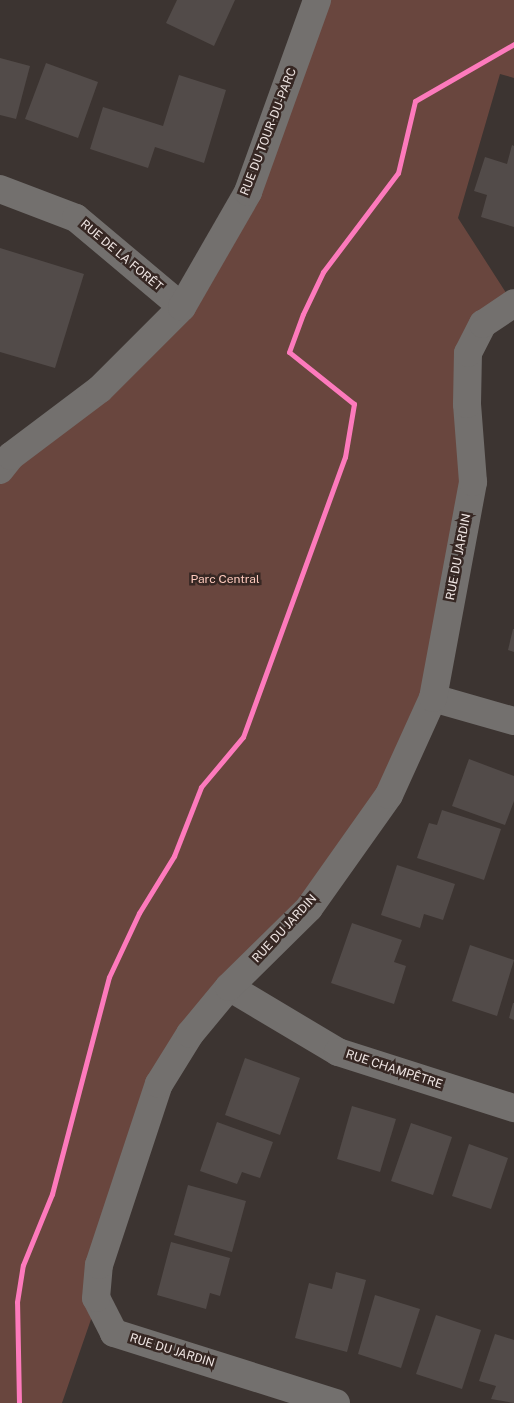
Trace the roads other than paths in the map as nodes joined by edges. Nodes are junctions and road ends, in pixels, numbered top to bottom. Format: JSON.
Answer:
{"nodes":[{"id":1,"x":317,"y":0,"type":"edge"},
{"id":2,"x":0,"y":189,"type":"edge"},
{"id":3,"x":514,"y":303,"type":"edge"},
{"id":4,"x":182,"y":307,"type":"junction"},
{"id":5,"x":0,"y":470,"type":"edge"},
{"id":6,"x":433,"y":698,"type":"junction"},
{"id":7,"x":514,"y":721,"type":"edge"},
{"id":8,"x":229,"y":987,"type":"junction"},
{"id":9,"x":514,"y":1108,"type":"edge"},
{"id":10,"x":336,"y":1403,"type":"edge"}],
"edges":[{"from":1,"to":4,"type":"street","name":"RUE DU TOUR-DU-PARC"},
{"from":2,"to":4,"type":"street","name":"RUE DE LA FORÊT"},
{"from":3,"to":6,"type":"street","name":"RUE DU JARDIN"},
{"from":4,"to":5,"type":"street","name":"RUE DU TOUR-DU-PARC"},
{"from":6,"to":7,"type":"street"},
{"from":6,"to":8,"type":"street","name":"RUE DU JARDIN"},
{"from":8,"to":9,"type":"street","name":"RUE CHAMPÊTRE"},
{"from":8,"to":10,"type":"street","name":"RUE DU JARDIN"}]}
